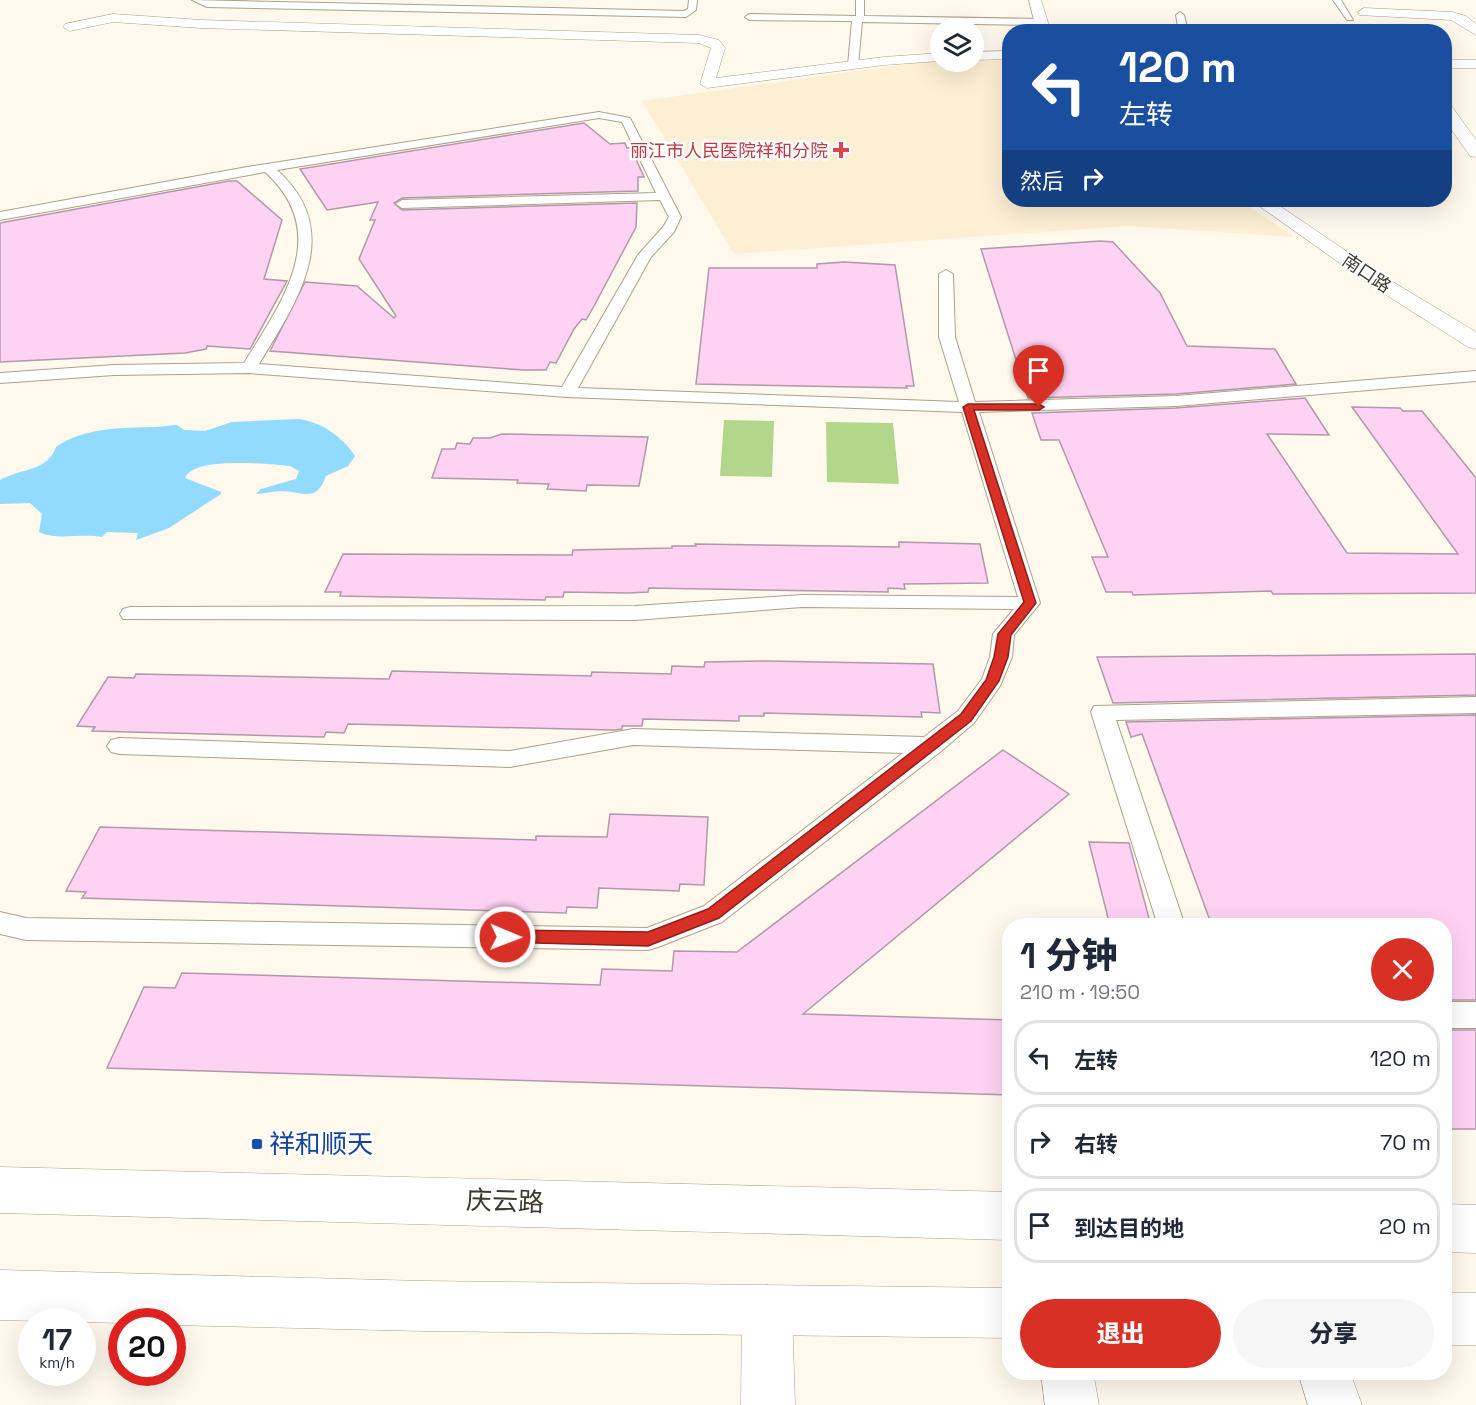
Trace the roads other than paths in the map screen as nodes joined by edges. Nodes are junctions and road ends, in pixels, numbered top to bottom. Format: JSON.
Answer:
{"nodes":[{"id":1,"x":196,"y":0,"type":"edge"},
{"id":2,"x":693,"y":0,"type":"edge"},
{"id":3,"x":860,"y":0,"type":"edge"},
{"id":4,"x":1035,"y":0,"type":"edge"},
{"id":5,"x":1337,"y":0,"type":"edge"},
{"id":6,"x":1418,"y":0,"type":"edge"},
{"id":7,"x":1363,"y":6,"type":"edge"},
{"id":8,"x":1180,"y":15,"type":"dead end"},
{"id":9,"x":1433,"y":15,"type":"junction"},
{"id":10,"x":749,"y":17,"type":"dead end"},
{"id":11,"x":1350,"y":18,"type":"dead end"},
{"id":12,"x":408,"y":19,"type":"junction"},
{"id":13,"x":859,"y":19,"type":"junction"},
{"id":14,"x":429,"y":20,"type":"junction"},
{"id":15,"x":1041,"y":24,"type":"edge"},
{"id":16,"x":1182,"y":24,"type":"edge"},
{"id":17,"x":1376,"y":24,"type":"dead end"},
{"id":18,"x":1002,"y":25,"type":"edge"},
{"id":19,"x":70,"y":27,"type":"dead end"},
{"id":20,"x":1476,"y":31,"type":"edge"},
{"id":21,"x":1002,"y":55,"type":"edge"},
{"id":22,"x":984,"y":56,"type":"edge"},
{"id":23,"x":930,"y":58,"type":"edge"},
{"id":24,"x":1452,"y":64,"type":"edge"},
{"id":25,"x":1476,"y":64,"type":"edge"},
{"id":26,"x":853,"y":65,"type":"junction"},
{"id":27,"x":1452,"y":118,"type":"edge"},
{"id":28,"x":1476,"y":152,"type":"edge"},
{"id":29,"x":268,"y":168,"type":"junction"},
{"id":30,"x":664,"y":196,"type":"junction"},
{"id":31,"x":402,"y":204,"type":"dead end"},
{"id":32,"x":1270,"y":207,"type":"edge"},
{"id":33,"x":0,"y":216,"type":"edge"},
{"id":34,"x":946,"y":274,"type":"dead end"},
{"id":35,"x":1476,"y":342,"type":"edge"},
{"id":36,"x":249,"y":368,"type":"junction"},
{"id":37,"x":1476,"y":376,"type":"edge"},
{"id":38,"x":0,"y":378,"type":"edge"},
{"id":39,"x":567,"y":392,"type":"junction"},
{"id":40,"x":968,"y":407,"type":"junction"},
{"id":41,"x":1030,"y":603,"type":"junction"},
{"id":42,"x":130,"y":614,"type":"dead end"},
{"id":43,"x":1476,"y":705,"type":"edge"},
{"id":44,"x":119,"y":746,"type":"dead end"},
{"id":45,"x":932,"y":746,"type":"junction"},
{"id":46,"x":1169,"y":918,"type":"edge"},
{"id":47,"x":0,"y":923,"type":"edge"},
{"id":48,"x":1452,"y":1015,"type":"edge"},
{"id":49,"x":1476,"y":1015,"type":"edge"},
{"id":50,"x":0,"y":1190,"type":"edge"},
{"id":51,"x":1002,"y":1216,"type":"edge"},
{"id":52,"x":1452,"y":1228,"type":"edge"},
{"id":53,"x":1476,"y":1229,"type":"edge"},
{"id":54,"x":0,"y":1295,"type":"edge"},
{"id":55,"x":767,"y":1310,"type":"junction"},
{"id":56,"x":1002,"y":1313,"type":"edge"},
{"id":57,"x":1452,"y":1319,"type":"edge"},
{"id":58,"x":1476,"y":1319,"type":"edge"},
{"id":59,"x":1068,"y":1380,"type":"edge"},
{"id":60,"x":1327,"y":1380,"type":"edge"},
{"id":61,"x":768,"y":1405,"type":"edge"},
{"id":62,"x":1072,"y":1405,"type":"edge"},
{"id":63,"x":1335,"y":1405,"type":"edge"}],
"edges":[{"from":1,"to":12,"type":"lane"},
{"from":2,"to":14,"type":"lane"},
{"from":3,"to":13,"type":"lane"},
{"from":4,"to":15,"type":"street"},
{"from":5,"to":11,"type":"lane"},
{"from":6,"to":9,"type":"street"},
{"from":7,"to":9,"type":"street"},
{"from":7,"to":17,"type":"street"},
{"from":8,"to":16,"type":"lane"},
{"from":9,"to":20,"type":"street"},
{"from":10,"to":13,"type":"lane"},
{"from":12,"to":14,"type":"street"},
{"from":12,"to":14,"type":"lane"},
{"from":12,"to":19,"type":"street"},
{"from":13,"to":18,"type":"lane"},
{"from":13,"to":26,"type":"lane"},
{"from":14,"to":26,"type":"street"},
{"from":21,"to":22,"type":"street"},
{"from":23,"to":26,"type":"street"},
{"from":24,"to":25,"type":"street"},
{"from":27,"to":28,"type":"street"},
{"from":29,"to":30,"type":"lane"},
{"from":29,"to":33,"type":"lane"},
{"from":29,"to":36,"type":"lane"},
{"from":30,"to":31,"type":"lane"},
{"from":30,"to":39,"type":"lane"},
{"from":32,"to":35,"type":"street","name":"南口路"},
{"from":34,"to":40,"type":"lane"},
{"from":36,"to":38,"type":"lane"},
{"from":36,"to":39,"type":"lane"},
{"from":37,"to":40,"type":"lane"},
{"from":39,"to":40,"type":"lane"},
{"from":40,"to":41,"type":"lane"},
{"from":41,"to":42,"type":"lane"},
{"from":41,"to":45,"type":"lane"},
{"from":43,"to":46,"type":"lane"},
{"from":44,"to":45,"type":"lane"},
{"from":45,"to":47,"type":"lane"},
{"from":48,"to":49,"type":"lane"},
{"from":50,"to":51,"type":"street","name":"庆云路"},
{"from":52,"to":53,"type":"street"},
{"from":54,"to":55,"type":"street"},
{"from":55,"to":56,"type":"street"},
{"from":55,"to":61,"type":"street"},
{"from":57,"to":58,"type":"street"},
{"from":59,"to":62,"type":"street"},
{"from":60,"to":63,"type":"street"}]}
